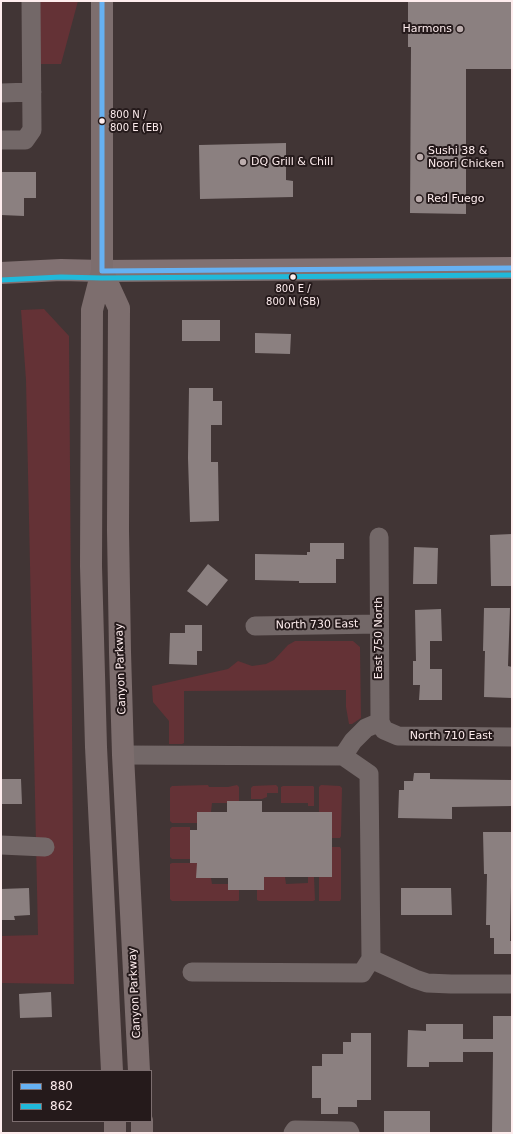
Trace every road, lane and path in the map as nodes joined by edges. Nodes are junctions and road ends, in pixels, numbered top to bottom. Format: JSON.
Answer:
{"nodes":[{"id":1,"x":31,"y":1,"type":"edge"},
{"id":2,"x":102,"y":1,"type":"edge"},
{"id":3,"x":32,"y":92,"type":"junction"},
{"id":4,"x":1,"y":93,"type":"edge"},
{"id":5,"x":1,"y":140,"type":"edge"},
{"id":6,"x":512,"y":268,"type":"edge"},
{"id":7,"x":102,"y":271,"type":"junction"},
{"id":8,"x":1,"y":273,"type":"edge"},
{"id":9,"x":379,"y":537,"type":"dead end"},
{"id":10,"x":380,"y":624,"type":"junction"},
{"id":11,"x":254,"y":626,"type":"dead end"},
{"id":12,"x":385,"y":728,"type":"junction"},
{"id":13,"x":512,"y":737,"type":"edge"},
{"id":14,"x":123,"y":755,"type":"junction"},
{"id":15,"x":343,"y":756,"type":"junction"},
{"id":16,"x":1,"y":845,"type":"edge"},
{"id":17,"x":45,"y":847,"type":"dead end"},
{"id":18,"x":371,"y":959,"type":"junction"},
{"id":19,"x":192,"y":972,"type":"dead end"},
{"id":20,"x":512,"y":984,"type":"edge"},
{"id":21,"x":112,"y":1070,"type":"edge"},
{"id":22,"x":139,"y":1070,"type":"edge"},
{"id":23,"x":115,"y":1122,"type":"edge"},
{"id":24,"x":142,"y":1122,"type":"edge"},
{"id":25,"x":115,"y":1133,"type":"edge"},
{"id":26,"x":142,"y":1133,"type":"edge"},
{"id":27,"x":293,"y":1133,"type":"edge"},
{"id":28,"x":350,"y":1133,"type":"edge"}],
"edges":[{"from":1,"to":3,"type":"street"},
{"from":2,"to":7,"type":"highway","name":"Canyon Parkway"},
{"from":3,"to":4,"type":"street"},
{"from":3,"to":5,"type":"street"},
{"from":6,"to":7,"type":"main road"},
{"from":7,"to":8,"type":"main road"},
{"from":7,"to":14,"type":"highway","name":"Canyon Parkway"},
{"from":7,"to":21,"type":"highway","name":"Canyon Parkway"},
{"from":9,"to":10,"type":"street","name":"East 750 North"},
{"from":10,"to":11,"type":"street","name":"North 730 East"},
{"from":10,"to":12,"type":"street","name":"East 750 North"},
{"from":12,"to":13,"type":"street","name":"North 710 East"},
{"from":12,"to":15,"type":"street"},
{"from":14,"to":15,"type":"street"},
{"from":14,"to":22,"type":"highway","name":"Canyon Parkway"},
{"from":15,"to":18,"type":"street"},
{"from":16,"to":17,"type":"street"},
{"from":18,"to":19,"type":"street"},
{"from":18,"to":20,"type":"street"},
{"from":23,"to":25,"type":"highway"},
{"from":24,"to":26,"type":"highway"},
{"from":27,"to":28,"type":"street"}]}
